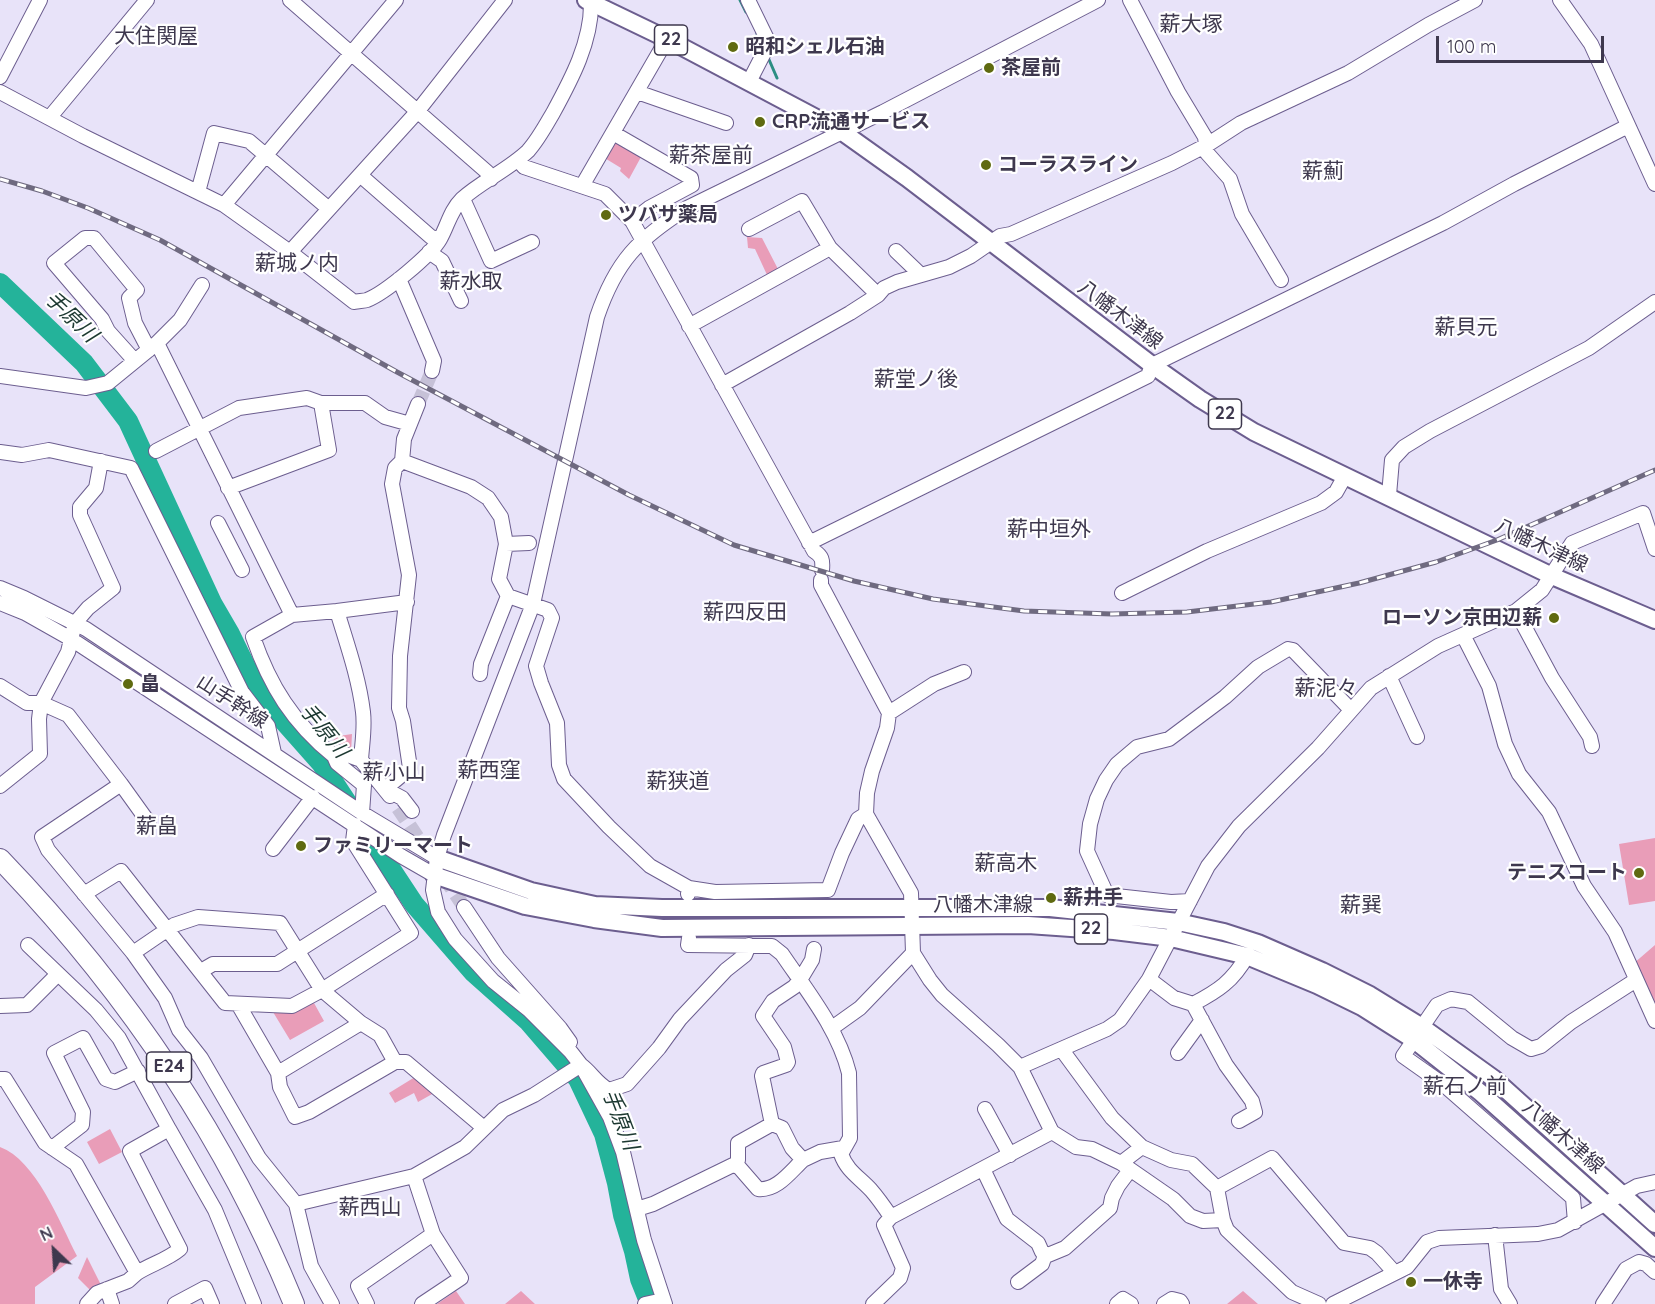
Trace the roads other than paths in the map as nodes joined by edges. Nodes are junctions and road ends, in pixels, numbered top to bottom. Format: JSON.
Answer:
{"nodes":[{"id":1,"x":40,"y":0,"type":"edge"},
{"id":2,"x":147,"y":0,"type":"edge"},
{"id":3,"x":290,"y":0,"type":"edge"},
{"id":4,"x":396,"y":0,"type":"edge"},
{"id":5,"x":505,"y":0,"type":"edge"},
{"id":6,"x":748,"y":0,"type":"edge"},
{"id":7,"x":1098,"y":0,"type":"edge"},
{"id":8,"x":1130,"y":0,"type":"edge"},
{"id":9,"x":1475,"y":0,"type":"edge"},
{"id":10,"x":1560,"y":0,"type":"edge"},
{"id":11,"x":588,"y":1,"type":"edge"},
{"id":12,"x":667,"y":39,"type":"junction"},
{"id":13,"x":351,"y":52,"type":"junction"},
{"id":14,"x":0,"y":77,"type":"edge"},
{"id":15,"x":749,"y":82,"type":"junction"},
{"id":16,"x":0,"y":92,"type":"edge"},
{"id":17,"x":637,"y":92,"type":"junction"},
{"id":18,"x":417,"y":112,"type":"junction"},
{"id":19,"x":50,"y":117,"type":"junction"},
{"id":20,"x":726,"y":123,"type":"dead end"},
{"id":21,"x":1624,"y":128,"type":"junction"},
{"id":22,"x":841,"y":131,"type":"junction"},
{"id":23,"x":613,"y":133,"type":"junction"},
{"id":24,"x":1207,"y":145,"type":"junction"},
{"id":25,"x":267,"y":154,"type":"junction"},
{"id":26,"x":518,"y":160,"type":"junction"},
{"id":27,"x":360,"y":175,"type":"junction"},
{"id":28,"x":491,"y":179,"type":"junction"},
{"id":29,"x":1655,"y":184,"type":"edge"},
{"id":30,"x":582,"y":186,"type":"junction"},
{"id":31,"x":198,"y":192,"type":"junction"},
{"id":32,"x":463,"y":199,"type":"junction"},
{"id":33,"x":224,"y":205,"type":"junction"},
{"id":34,"x":329,"y":209,"type":"junction"},
{"id":35,"x":632,"y":221,"type":"junction"},
{"id":36,"x":749,"y":229,"type":"dead end"},
{"id":37,"x":440,"y":239,"type":"junction"},
{"id":38,"x":643,"y":239,"type":"junction"},
{"id":39,"x":532,"y":242,"type":"dead end"},
{"id":40,"x":991,"y":242,"type":"junction"},
{"id":41,"x":830,"y":248,"type":"junction"},
{"id":42,"x":290,"y":252,"type":"junction"},
{"id":43,"x":429,"y":252,"type":"junction"},
{"id":44,"x":904,"y":253,"type":"dead end"},
{"id":45,"x":921,"y":275,"type":"junction"},
{"id":46,"x":399,"y":279,"type":"junction"},
{"id":47,"x":1281,"y":280,"type":"dead end"},
{"id":48,"x":202,"y":285,"type":"dead end"},
{"id":49,"x":878,"y":295,"type":"junction"},
{"id":50,"x":461,"y":301,"type":"dead end"},
{"id":51,"x":1655,"y":302,"type":"edge"},
{"id":52,"x":689,"y":326,"type":"junction"},
{"id":53,"x":153,"y":346,"type":"junction"},
{"id":54,"x":135,"y":362,"type":"junction"},
{"id":55,"x":1152,"y":365,"type":"junction"},
{"id":56,"x":432,"y":371,"type":"tunnel mouth"},
{"id":57,"x":0,"y":376,"type":"edge"},
{"id":58,"x":722,"y":385,"type":"junction"},
{"id":59,"x":321,"y":403,"type":"junction"},
{"id":60,"x":418,"y":404,"type":"tunnel mouth"},
{"id":61,"x":410,"y":424,"type":"junction"},
{"id":62,"x":199,"y":428,"type":"junction"},
{"id":63,"x":156,"y":451,"type":"dead end"},
{"id":64,"x":0,"y":452,"type":"edge"},
{"id":65,"x":101,"y":461,"type":"junction"},
{"id":66,"x":402,"y":461,"type":"junction"},
{"id":67,"x":1345,"y":476,"type":"junction"},
{"id":68,"x":228,"y":488,"type":"junction"},
{"id":69,"x":1389,"y":495,"type":"junction"},
{"id":70,"x":218,"y":523,"type":"dead end"},
{"id":71,"x":252,"y":536,"type":"junction"},
{"id":72,"x":529,"y":543,"type":"dead end"},
{"id":73,"x":809,"y":543,"type":"junction"},
{"id":74,"x":506,"y":544,"type":"junction"},
{"id":75,"x":1654,"y":544,"type":"edge"},
{"id":76,"x":230,"y":547,"type":"junction"},
{"id":77,"x":242,"y":570,"type":"dead end"},
{"id":78,"x":1552,"y":576,"type":"junction"},
{"id":79,"x":0,"y":588,"type":"edge"},
{"id":80,"x":1122,"y":592,"type":"dead end"},
{"id":81,"x":508,"y":596,"type":"junction"},
{"id":82,"x":407,"y":602,"type":"junction"},
{"id":83,"x":0,"y":603,"type":"edge"},
{"id":84,"x":534,"y":604,"type":"junction"},
{"id":85,"x":337,"y":611,"type":"junction"},
{"id":86,"x":1516,"y":611,"type":"junction"},
{"id":87,"x":292,"y":615,"type":"junction"},
{"id":88,"x":1655,"y":620,"type":"edge"},
{"id":89,"x":75,"y":623,"type":"junction"},
{"id":90,"x":1463,"y":635,"type":"junction"},
{"id":91,"x":71,"y":639,"type":"junction"},
{"id":92,"x":964,"y":672,"type":"dead end"},
{"id":93,"x":480,"y":674,"type":"dead end"},
{"id":94,"x":1389,"y":676,"type":"junction"},
{"id":95,"x":0,"y":686,"type":"edge"},
{"id":96,"x":41,"y":703,"type":"junction"},
{"id":97,"x":1351,"y":710,"type":"junction"},
{"id":98,"x":889,"y":713,"type":"junction"},
{"id":99,"x":1417,"y":737,"type":"dead end"},
{"id":100,"x":1592,"y":746,"type":"dead end"},
{"id":101,"x":274,"y":753,"type":"junction"},
{"id":102,"x":334,"y":756,"type":"junction"},
{"id":103,"x":361,"y":760,"type":"junction"},
{"id":104,"x":3,"y":780,"type":"edge"},
{"id":105,"x":121,"y":784,"type":"junction"},
{"id":106,"x":385,"y":789,"type":"junction"},
{"id":107,"x":313,"y":797,"type":"junction"},
{"id":108,"x":398,"y":808,"type":"tunnel mouth"},
{"id":109,"x":412,"y":811,"type":"tunnel mouth"},
{"id":110,"x":866,"y":814,"type":"junction"},
{"id":111,"x":359,"y":819,"type":"junction"},
{"id":112,"x":149,"y":823,"type":"dead end"},
{"id":113,"x":273,"y":849,"type":"dead end"},
{"id":114,"x":0,"y":859,"type":"edge"},
{"id":115,"x":436,"y":867,"type":"junction"},
{"id":116,"x":0,"y":868,"type":"edge"},
{"id":117,"x":84,"y":894,"type":"junction"},
{"id":118,"x":387,"y":894,"type":"junction"},
{"id":119,"x":1190,"y":901,"type":"junction"},
{"id":120,"x":464,"y":907,"type":"tunnel mouth"},
{"id":121,"x":911,"y":918,"type":"junction"},
{"id":122,"x":168,"y":929,"type":"junction"},
{"id":123,"x":1175,"y":930,"type":"junction"},
{"id":124,"x":689,"y":938,"type":"dead end"},
{"id":125,"x":28,"y":945,"type":"dead end"},
{"id":126,"x":749,"y":945,"type":"junction"},
{"id":127,"x":814,"y":949,"type":"dead end"},
{"id":128,"x":298,"y":952,"type":"junction"},
{"id":129,"x":913,"y":953,"type":"junction"},
{"id":130,"x":133,"y":954,"type":"junction"},
{"id":131,"x":1247,"y":956,"type":"junction"},
{"id":132,"x":201,"y":971,"type":"junction"},
{"id":133,"x":58,"y":974,"type":"junction"},
{"id":134,"x":1149,"y":978,"type":"junction"},
{"id":135,"x":800,"y":980,"type":"junction"},
{"id":136,"x":1636,"y":980,"type":"junction"},
{"id":137,"x":322,"y":990,"type":"junction"},
{"id":138,"x":238,"y":1004,"type":"junction"},
{"id":139,"x":1193,"y":1004,"type":"junction"},
{"id":140,"x":0,"y":1006,"type":"edge"},
{"id":141,"x":1202,"y":1020,"type":"junction"},
{"id":142,"x":1655,"y":1021,"type":"edge"},
{"id":143,"x":361,"y":1023,"type":"junction"},
{"id":144,"x":832,"y":1028,"type":"junction"},
{"id":145,"x":1418,"y":1033,"type":"junction"},
{"id":146,"x":1062,"y":1050,"type":"junction"},
{"id":147,"x":1178,"y":1053,"type":"dead end"},
{"id":148,"x":395,"y":1062,"type":"junction"},
{"id":149,"x":577,"y":1063,"type":"junction"},
{"id":150,"x":1020,"y":1067,"type":"junction"},
{"id":151,"x":138,"y":1071,"type":"junction"},
{"id":152,"x":278,"y":1073,"type":"junction"},
{"id":153,"x":0,"y":1079,"type":"edge"},
{"id":154,"x":985,"y":1109,"type":"dead end"},
{"id":155,"x":1239,"y":1121,"type":"dead end"},
{"id":156,"x":772,"y":1124,"type":"junction"},
{"id":157,"x":484,"y":1128,"type":"junction"},
{"id":158,"x":169,"y":1129,"type":"junction"},
{"id":159,"x":1052,"y":1132,"type":"junction"},
{"id":160,"x":1142,"y":1147,"type":"junction"},
{"id":161,"x":52,"y":1148,"type":"junction"},
{"id":162,"x":843,"y":1148,"type":"junction"},
{"id":163,"x":1010,"y":1155,"type":"junction"},
{"id":164,"x":803,"y":1160,"type":"junction"},
{"id":165,"x":735,"y":1166,"type":"junction"},
{"id":166,"x":1126,"y":1167,"type":"junction"},
{"id":167,"x":983,"y":1169,"type":"junction"},
{"id":168,"x":414,"y":1176,"type":"junction"},
{"id":169,"x":1655,"y":1182,"type":"edge"},
{"id":170,"x":1217,"y":1188,"type":"junction"},
{"id":171,"x":1613,"y":1199,"type":"junction"},
{"id":172,"x":296,"y":1204,"type":"junction"},
{"id":173,"x":637,"y":1209,"type":"junction"},
{"id":174,"x":891,"y":1217,"type":"junction"},
{"id":175,"x":1222,"y":1220,"type":"junction"},
{"id":176,"x":1575,"y":1222,"type":"junction"},
{"id":177,"x":1655,"y":1224,"type":"edge"},
{"id":178,"x":433,"y":1234,"type":"junction"},
{"id":179,"x":1495,"y":1235,"type":"junction"},
{"id":180,"x":1655,"y":1248,"type":"edge"},
{"id":181,"x":1045,"y":1255,"type":"junction"},
{"id":182,"x":1655,"y":1272,"type":"edge"},
{"id":183,"x":137,"y":1274,"type":"junction"},
{"id":184,"x":1395,"y":1274,"type":"junction"},
{"id":185,"x":1018,"y":1282,"type":"dead end"},
{"id":186,"x":107,"y":1289,"type":"junction"},
{"id":187,"x":664,"y":1302,"type":"edge"},
{"id":188,"x":87,"y":1304,"type":"edge"},
{"id":189,"x":112,"y":1304,"type":"edge"},
{"id":190,"x":176,"y":1304,"type":"edge"},
{"id":191,"x":212,"y":1304,"type":"edge"},
{"id":192,"x":254,"y":1304,"type":"edge"},
{"id":193,"x":286,"y":1304,"type":"edge"},
{"id":194,"x":294,"y":1304,"type":"edge"},
{"id":195,"x":332,"y":1304,"type":"edge"},
{"id":196,"x":367,"y":1304,"type":"edge"},
{"id":197,"x":422,"y":1304,"type":"edge"},
{"id":198,"x":645,"y":1304,"type":"edge"},
{"id":199,"x":873,"y":1304,"type":"edge"},
{"id":200,"x":1117,"y":1304,"type":"edge"},
{"id":201,"x":1131,"y":1304,"type":"edge"},
{"id":202,"x":1164,"y":1304,"type":"edge"},
{"id":203,"x":1182,"y":1304,"type":"edge"},
{"id":204,"x":1319,"y":1304,"type":"edge"},
{"id":205,"x":1333,"y":1304,"type":"edge"},
{"id":206,"x":1510,"y":1304,"type":"edge"},
{"id":207,"x":1603,"y":1304,"type":"edge"}],
"edges":[{"from":1,"to":14,"type":"street"},
{"from":2,"to":19,"type":"street"},
{"from":3,"to":13,"type":"street"},
{"from":4,"to":13,"type":"street"},
{"from":5,"to":18,"type":"street"},
{"from":6,"to":15,"type":"street"},
{"from":7,"to":22,"type":"street"},
{"from":8,"to":24,"type":"street"},
{"from":9,"to":24,"type":"street"},
{"from":10,"to":21,"type":"street"},
{"from":11,"to":12,"type":"main road","name":"八幡木津線","number":"22"},
{"from":11,"to":26,"type":"street"},
{"from":12,"to":15,"type":"main road","name":"八幡木津線","number":"22"},
{"from":12,"to":17,"type":"street"},
{"from":13,"to":18,"type":"street"},
{"from":13,"to":25,"type":"street"},
{"from":15,"to":22,"type":"main road","name":"八幡木津線","number":"22"},
{"from":16,"to":19,"type":"street"},
{"from":17,"to":20,"type":"street"},
{"from":17,"to":23,"type":"street"},
{"from":18,"to":27,"type":"street"},
{"from":18,"to":28,"type":"street"},
{"from":19,"to":31,"type":"street"},
{"from":21,"to":29,"type":"street"},
{"from":21,"to":55,"type":"street"},
{"from":22,"to":38,"type":"street"},
{"from":22,"to":40,"type":"main road","name":"八幡木津線","number":"22"},
{"from":23,"to":30,"type":"street"},
{"from":23,"to":35,"type":"street"},
{"from":24,"to":40,"type":"street"},
{"from":24,"to":47,"type":"street"},
{"from":25,"to":31,"type":"street"},
{"from":25,"to":33,"type":"street"},
{"from":25,"to":34,"type":"street"},
{"from":26,"to":28,"type":"street"},
{"from":26,"to":30,"type":"street"},
{"from":27,"to":34,"type":"street"},
{"from":27,"to":37,"type":"street"},
{"from":28,"to":32,"type":"street"},
{"from":30,"to":35,"type":"street"},
{"from":31,"to":33,"type":"street"},
{"from":32,"to":37,"type":"street"},
{"from":32,"to":39,"type":"street"},
{"from":33,"to":42,"type":"street"},
{"from":34,"to":42,"type":"street"},
{"from":35,"to":38,"type":"street"},
{"from":36,"to":41,"type":"street"},
{"from":37,"to":43,"type":"street"},
{"from":38,"to":52,"type":"street"},
{"from":38,"to":84,"type":"street"},
{"from":40,"to":45,"type":"street"},
{"from":40,"to":55,"type":"main road","name":"八幡木津線","number":"22"},
{"from":41,"to":49,"type":"street"},
{"from":41,"to":52,"type":"street"},
{"from":42,"to":46,"type":"street"},
{"from":43,"to":46,"type":"street"},
{"from":43,"to":50,"type":"street"},
{"from":44,"to":45,"type":"street"},
{"from":45,"to":49,"type":"street"},
{"from":46,"to":56,"type":"street"},
{"from":48,"to":53,"type":"street"},
{"from":49,"to":58,"type":"street"},
{"from":51,"to":69,"type":"street"},
{"from":52,"to":58,"type":"street"},
{"from":53,"to":54,"type":"street"},
{"from":53,"to":54,"type":"street"},
{"from":53,"to":62,"type":"street"},
{"from":54,"to":57,"type":"street"},
{"from":55,"to":67,"type":"main road","name":"八幡木津線","number":"22"},
{"from":55,"to":73,"type":"street"},
{"from":58,"to":73,"type":"street"},
{"from":59,"to":61,"type":"street"},
{"from":59,"to":62,"type":"street"},
{"from":59,"to":68,"type":"street"},
{"from":60,"to":61,"type":"street"},
{"from":61,"to":66,"type":"street"},
{"from":62,"to":63,"type":"street"},
{"from":62,"to":68,"type":"street"},
{"from":64,"to":65,"type":"street"},
{"from":65,"to":89,"type":"street"},
{"from":65,"to":101,"type":"street"},
{"from":66,"to":74,"type":"street"},
{"from":66,"to":82,"type":"street"},
{"from":67,"to":69,"type":"main road","name":"八幡木津線","number":"22"},
{"from":67,"to":80,"type":"street"},
{"from":68,"to":71,"type":"street"},
{"from":69,"to":78,"type":"main road","name":"八幡木津線","number":"22"},
{"from":70,"to":76,"type":"street"},
{"from":71,"to":76,"type":"street"},
{"from":71,"to":87,"type":"street"},
{"from":72,"to":74,"type":"street"},
{"from":73,"to":98,"type":"street"},
{"from":74,"to":81,"type":"street"},
{"from":75,"to":78,"type":"street"},
{"from":76,"to":77,"type":"street"},
{"from":78,"to":86,"type":"street"},
{"from":78,"to":88,"type":"main road","name":"八幡木津線","number":"22"},
{"from":79,"to":89,"type":"street","name":"山手幹線"},
{"from":81,"to":84,"type":"street"},
{"from":81,"to":93,"type":"street"},
{"from":82,"to":85,"type":"street"},
{"from":82,"to":106,"type":"street"},
{"from":83,"to":91,"type":"street","name":"山手幹線"},
{"from":84,"to":110,"type":"street"},
{"from":84,"to":115,"type":"street"},
{"from":85,"to":87,"type":"street"},
{"from":85,"to":103,"type":"street"},
{"from":86,"to":90,"type":"street"},
{"from":86,"to":100,"type":"street"},
{"from":87,"to":102,"type":"street"},
{"from":89,"to":91,"type":"street"},
{"from":89,"to":101,"type":"street","name":"山手幹線"},
{"from":90,"to":94,"type":"street"},
{"from":90,"to":136,"type":"street"},
{"from":91,"to":96,"type":"street"},
{"from":91,"to":107,"type":"street","name":"山手幹線"},
{"from":92,"to":98,"type":"street"},
{"from":94,"to":97,"type":"street"},
{"from":94,"to":99,"type":"street"},
{"from":95,"to":96,"type":"street"},
{"from":96,"to":104,"type":"street"},
{"from":96,"to":105,"type":"street"},
{"from":97,"to":119,"type":"street"},
{"from":97,"to":119,"type":"street"},
{"from":98,"to":110,"type":"street"},
{"from":101,"to":111,"type":"street","name":"山手幹線"},
{"from":102,"to":103,"type":"street"},
{"from":102,"to":111,"type":"street"},
{"from":103,"to":106,"type":"street"},
{"from":105,"to":112,"type":"street"},
{"from":105,"to":117,"type":"street"},
{"from":106,"to":108,"type":"street"},
{"from":106,"to":109,"type":"street"},
{"from":107,"to":111,"type":"street","name":"山手幹線"},
{"from":107,"to":113,"type":"street"},
{"from":110,"to":121,"type":"street"},
{"from":111,"to":115,"type":"street","name":"山手幹線"},
{"from":111,"to":115,"type":"street","name":"山手幹線"},
{"from":111,"to":118,"type":"street"},
{"from":114,"to":194,"type":"highway","number":"E24"},
{"from":115,"to":121,"type":"main road","name":"八幡木津線","number":"22"},
{"from":115,"to":149,"type":"street"},
{"from":116,"to":193,"type":"highway","number":"E24"},
{"from":117,"to":122,"type":"street"},
{"from":117,"to":130,"type":"street"},
{"from":118,"to":128,"type":"street"},
{"from":118,"to":137,"type":"street"},
{"from":119,"to":123,"type":"street"},
{"from":120,"to":149,"type":"street"},
{"from":121,"to":123,"type":"main road","name":"八幡木津線","number":"22"},
{"from":121,"to":129,"type":"street"},
{"from":122,"to":128,"type":"street"},
{"from":122,"to":130,"type":"street"},
{"from":122,"to":132,"type":"street"},
{"from":123,"to":131,"type":"main road","name":"八幡木津線","number":"22"},
{"from":123,"to":134,"type":"street"},
{"from":123,"to":145,"type":"main road","name":"八幡木津線","number":"22"},
{"from":124,"to":126,"type":"street"},
{"from":125,"to":133,"type":"street"},
{"from":126,"to":135,"type":"street"},
{"from":126,"to":149,"type":"street"},
{"from":127,"to":135,"type":"street"},
{"from":128,"to":132,"type":"street"},
{"from":128,"to":137,"type":"street"},
{"from":129,"to":144,"type":"street"},
{"from":129,"to":150,"type":"street"},
{"from":130,"to":172,"type":"street"},
{"from":131,"to":139,"type":"street"},
{"from":131,"to":145,"type":"main road","name":"八幡木津線","number":"22"},
{"from":132,"to":138,"type":"street"},
{"from":133,"to":140,"type":"street"},
{"from":133,"to":151,"type":"street"},
{"from":134,"to":139,"type":"street"},
{"from":134,"to":146,"type":"street"},
{"from":135,"to":144,"type":"street"},
{"from":135,"to":156,"type":"street"},
{"from":136,"to":142,"type":"street"},
{"from":136,"to":145,"type":"street"},
{"from":137,"to":138,"type":"street"},
{"from":137,"to":143,"type":"street"},
{"from":138,"to":152,"type":"street"},
{"from":139,"to":141,"type":"street"},
{"from":141,"to":147,"type":"street"},
{"from":141,"to":155,"type":"street"},
{"from":143,"to":148,"type":"street"},
{"from":143,"to":152,"type":"street"},
{"from":144,"to":162,"type":"street"},
{"from":145,"to":171,"type":"main road","name":"八幡木津線","number":"22"},
{"from":145,"to":176,"type":"street"},
{"from":146,"to":150,"type":"street"},
{"from":146,"to":160,"type":"street"},
{"from":148,"to":152,"type":"street"},
{"from":148,"to":157,"type":"street"},
{"from":149,"to":157,"type":"street"},
{"from":149,"to":173,"type":"street"},
{"from":150,"to":159,"type":"street"},
{"from":151,"to":158,"type":"street"},
{"from":151,"to":161,"type":"street"},
{"from":153,"to":161,"type":"street"},
{"from":154,"to":163,"type":"street"},
{"from":156,"to":164,"type":"street"},
{"from":156,"to":165,"type":"street"},
{"from":157,"to":168,"type":"street"},
{"from":158,"to":183,"type":"street"},
{"from":158,"to":192,"type":"street"},
{"from":159,"to":163,"type":"street"},
{"from":159,"to":166,"type":"street"},
{"from":160,"to":166,"type":"street"},
{"from":160,"to":170,"type":"street"},
{"from":161,"to":183,"type":"street"},
{"from":162,"to":164,"type":"street"},
{"from":162,"to":174,"type":"street"},
{"from":163,"to":167,"type":"street"},
{"from":164,"to":165,"type":"street"},
{"from":165,"to":173,"type":"street"},
{"from":166,"to":175,"type":"street"},
{"from":166,"to":181,"type":"street"},
{"from":167,"to":174,"type":"street"},
{"from":167,"to":181,"type":"street"},
{"from":168,"to":172,"type":"street"},
{"from":168,"to":178,"type":"street"},
{"from":169,"to":171,"type":"street"},
{"from":170,"to":175,"type":"street"},
{"from":170,"to":184,"type":"street"},
{"from":171,"to":176,"type":"street"},
{"from":171,"to":177,"type":"main road","name":"八幡木津線","number":"22"},
{"from":171,"to":180,"type":"main road","name":"八幡木津線","number":"22"},
{"from":172,"to":195,"type":"street"},
{"from":173,"to":187,"type":"street"},
{"from":174,"to":199,"type":"street"},
{"from":175,"to":204,"type":"street"},
{"from":176,"to":179,"type":"street"},
{"from":178,"to":196,"type":"street"},
{"from":178,"to":197,"type":"street"},
{"from":179,"to":184,"type":"street"},
{"from":179,"to":206,"type":"street"},
{"from":181,"to":185,"type":"street"},
{"from":182,"to":207,"type":"street"},
{"from":183,"to":186,"type":"street"},
{"from":184,"to":205,"type":"street"},
{"from":186,"to":188,"type":"street"},
{"from":186,"to":189,"type":"street"},
{"from":187,"to":198,"type":"street"},
{"from":190,"to":191,"type":"street"},
{"from":200,"to":201,"type":"street"},
{"from":202,"to":203,"type":"street"}]}
